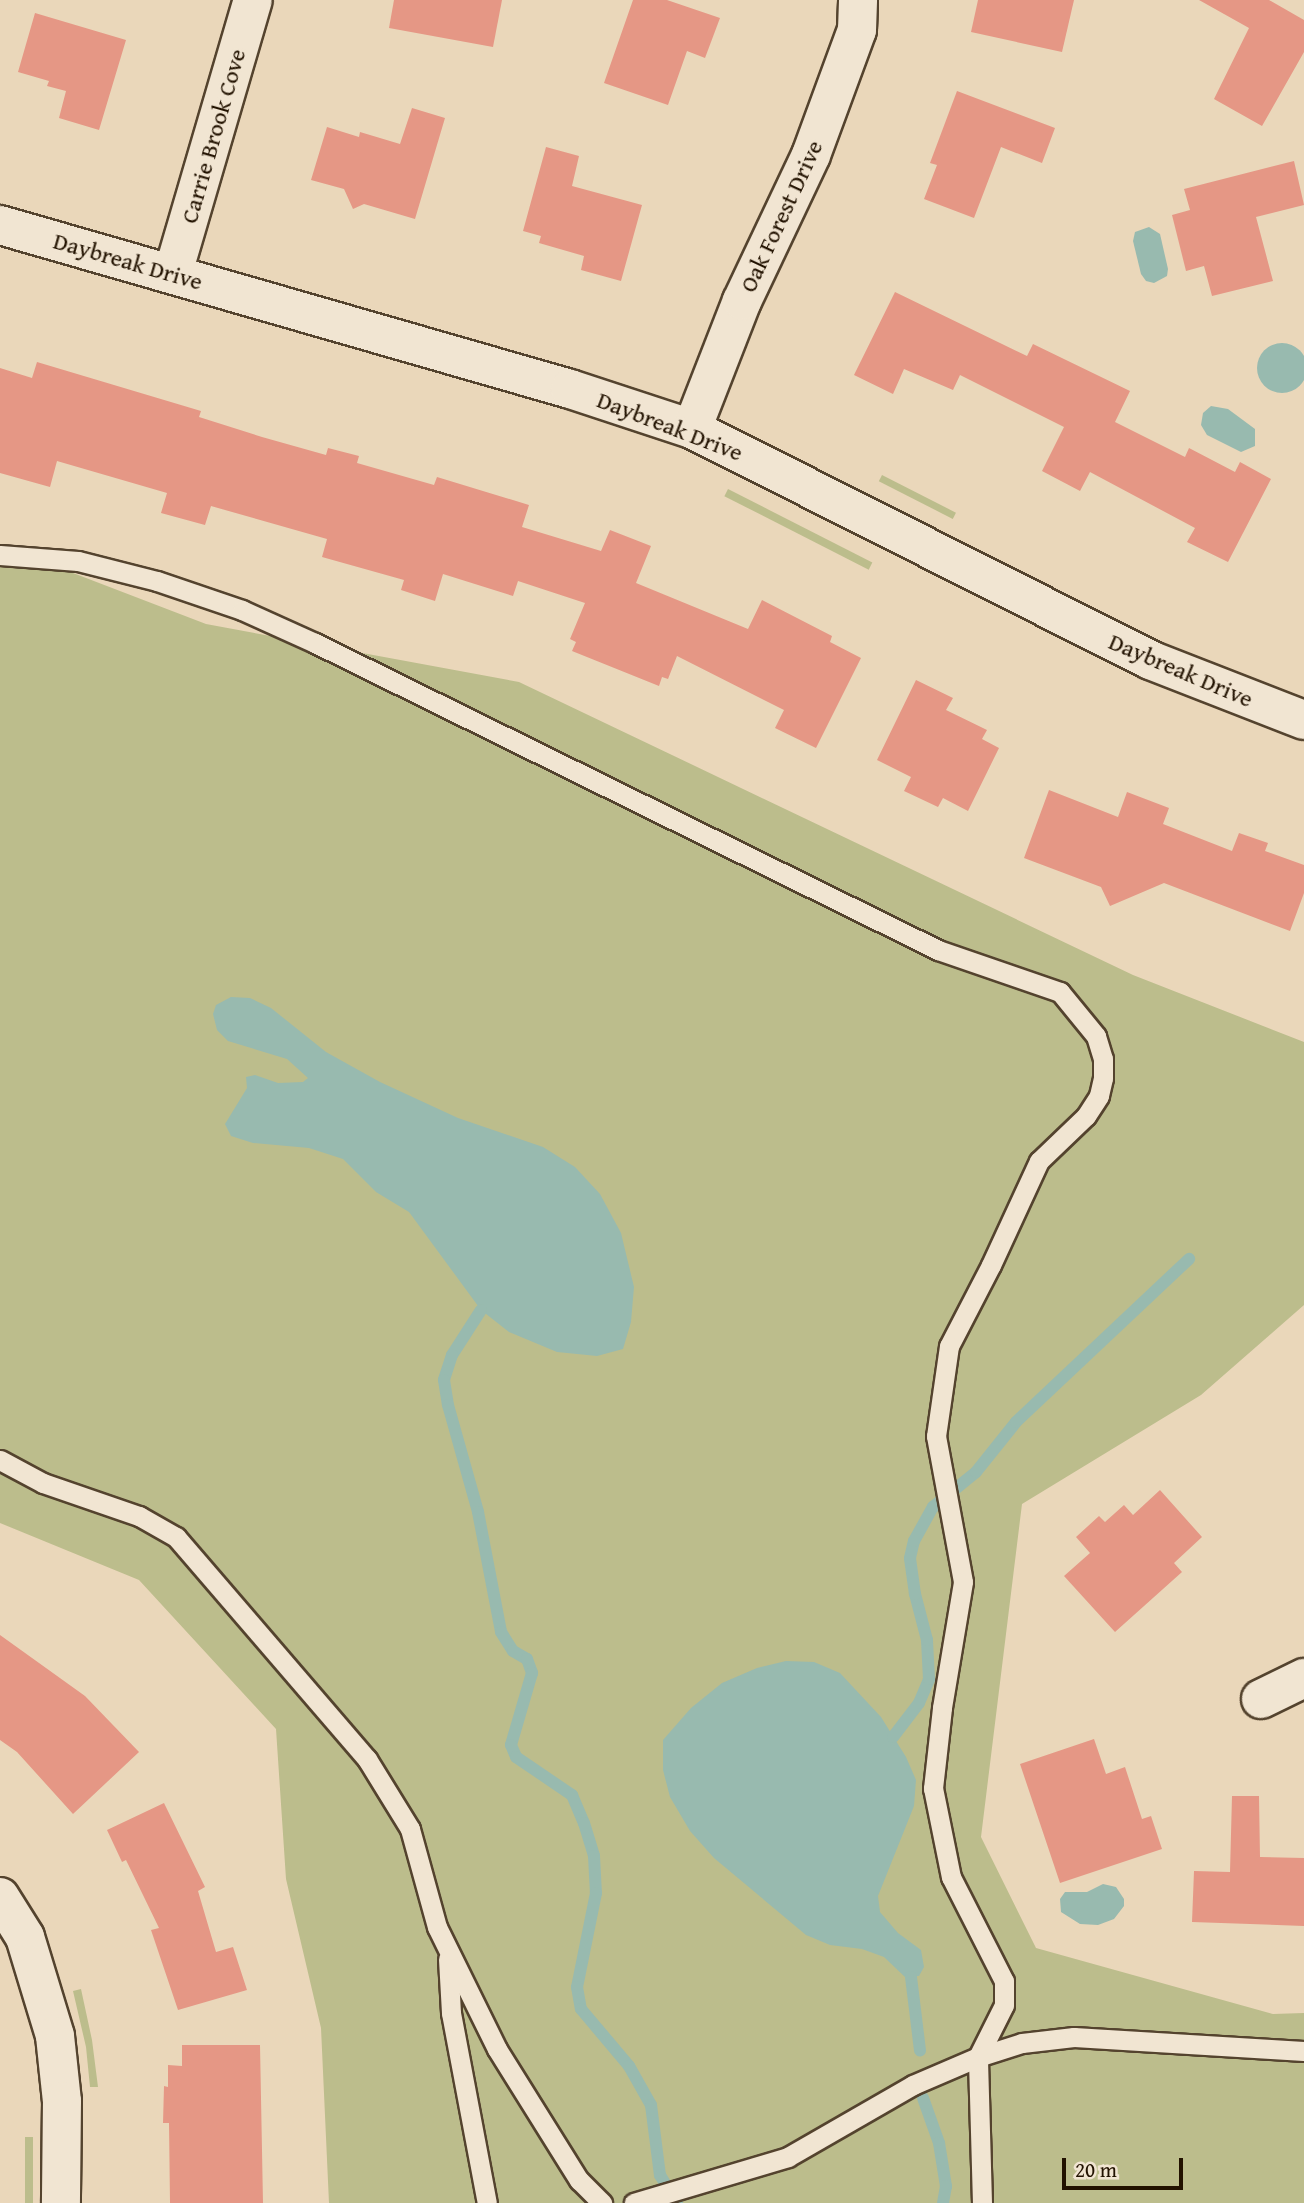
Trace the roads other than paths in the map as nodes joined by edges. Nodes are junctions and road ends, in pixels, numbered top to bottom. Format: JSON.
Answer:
{"nodes":[{"id":1,"x":253,"y":0,"type":"edge"},
{"id":2,"x":858,"y":0,"type":"edge"},
{"id":3,"x":0,"y":225,"type":"edge"},
{"id":4,"x":173,"y":273,"type":"junction"},
{"id":5,"x":692,"y":429,"type":"junction"},
{"id":6,"x":0,"y":555,"type":"edge"},
{"id":7,"x":1304,"y":720,"type":"edge"},
{"id":8,"x":0,"y":1460,"type":"edge"},
{"id":9,"x":1304,"y":1678,"type":"edge"},
{"id":10,"x":1261,"y":1699,"type":"dead end"},
{"id":11,"x":0,"y":1897,"type":"edge"},
{"id":12,"x":447,"y":1949,"type":"junction"},
{"id":13,"x":1304,"y":2052,"type":"edge"},
{"id":14,"x":978,"y":2057,"type":"junction"},
{"id":15,"x":637,"y":2202,"type":"edge"},
{"id":16,"x":61,"y":2203,"type":"edge"},
{"id":17,"x":487,"y":2203,"type":"edge"},
{"id":18,"x":602,"y":2203,"type":"edge"},
{"id":19,"x":982,"y":2203,"type":"edge"}],
"edges":[{"from":1,"to":4,"type":"street","name":"Carrie Brook Cove"},
{"from":2,"to":5,"type":"street","name":"Oak Forest Drive"},
{"from":3,"to":4,"type":"street","name":"Daybreak Drive"},
{"from":4,"to":5,"type":"street","name":"Daybreak Drive"},
{"from":5,"to":7,"type":"street","name":"Daybreak Drive"},
{"from":6,"to":14,"type":"lane"},
{"from":8,"to":12,"type":"lane"},
{"from":9,"to":10,"type":"street"},
{"from":11,"to":16,"type":"street"},
{"from":12,"to":17,"type":"lane"},
{"from":12,"to":18,"type":"lane"},
{"from":13,"to":14,"type":"lane"},
{"from":14,"to":15,"type":"lane"},
{"from":14,"to":19,"type":"lane"}]}
